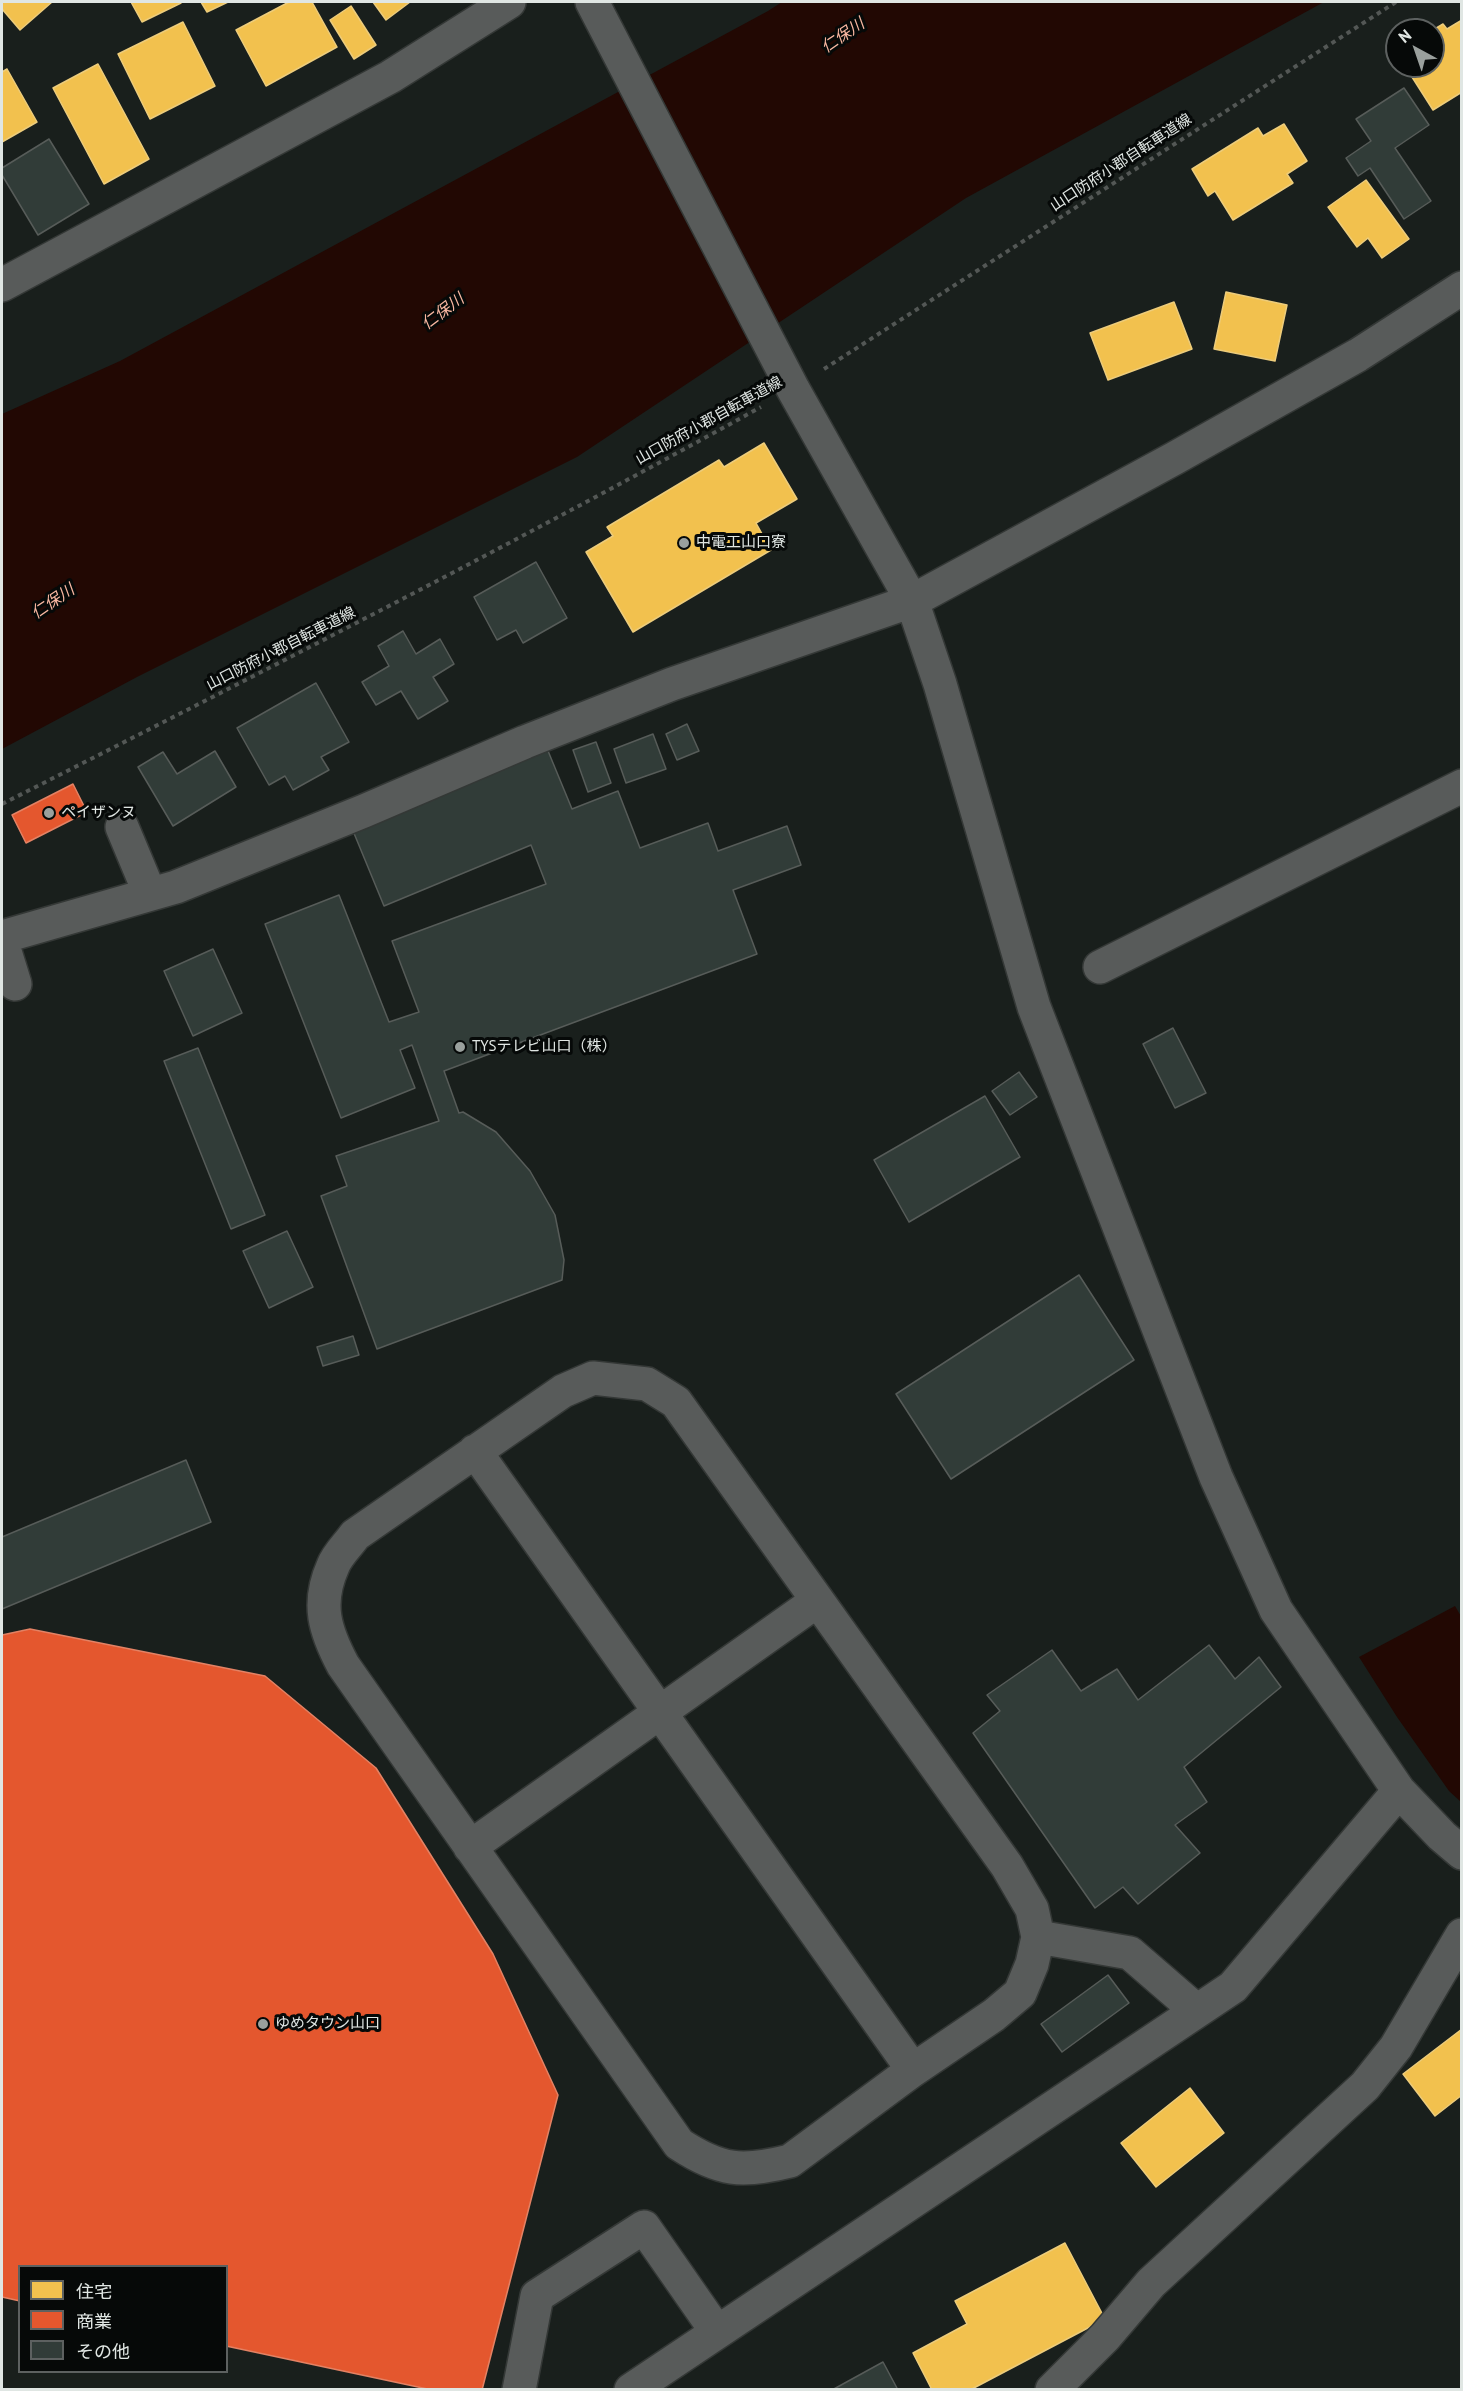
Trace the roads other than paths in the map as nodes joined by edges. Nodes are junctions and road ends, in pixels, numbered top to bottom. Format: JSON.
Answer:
{"nodes":[{"id":1,"x":509,"y":2,"type":"edge"},
{"id":2,"x":592,"y":2,"type":"edge"},
{"id":3,"x":2,"y":285,"type":"edge"},
{"id":4,"x":1461,"y":288,"type":"edge"},
{"id":5,"x":912,"y":601,"type":"junction"},
{"id":6,"x":1461,"y":786,"type":"edge"},
{"id":7,"x":122,"y":827,"type":"dead end"},
{"id":8,"x":150,"y":894,"type":"junction"},
{"id":9,"x":2,"y":937,"type":"edge"},
{"id":10,"x":2,"y":942,"type":"edge"},
{"id":11,"x":1100,"y":967,"type":"dead end"},
{"id":12,"x":15,"y":984,"type":"dead end"},
{"id":13,"x":476,"y":1451,"type":"junction"},
{"id":14,"x":817,"y":1601,"type":"junction"},
{"id":15,"x":661,"y":1712,"type":"junction"},
{"id":16,"x":1399,"y":1791,"type":"junction"},
{"id":17,"x":470,"y":1847,"type":"junction"},
{"id":18,"x":1461,"y":1853,"type":"edge"},
{"id":19,"x":1461,"y":1935,"type":"edge"},
{"id":20,"x":1038,"y":1937,"type":"junction"},
{"id":21,"x":1197,"y":2012,"type":"junction"},
{"id":22,"x":913,"y":2070,"type":"junction"},
{"id":23,"x":717,"y":2332,"type":"junction"},
{"id":24,"x":519,"y":2390,"type":"edge"},
{"id":25,"x":630,"y":2390,"type":"edge"},
{"id":26,"x":1052,"y":2390,"type":"edge"}],
"edges":[{"from":1,"to":3,"type":"street"},
{"from":2,"to":5,"type":"street"},
{"from":4,"to":5,"type":"street"},
{"from":5,"to":8,"type":"street"},
{"from":5,"to":16,"type":"street"},
{"from":6,"to":11,"type":"street"},
{"from":7,"to":8,"type":"street"},
{"from":8,"to":9,"type":"street"},
{"from":10,"to":12,"type":"street"},
{"from":13,"to":14,"type":"street"},
{"from":13,"to":15,"type":"street"},
{"from":13,"to":17,"type":"street"},
{"from":14,"to":15,"type":"street"},
{"from":14,"to":20,"type":"street"},
{"from":15,"to":17,"type":"street"},
{"from":15,"to":22,"type":"street"},
{"from":16,"to":18,"type":"street"},
{"from":16,"to":21,"type":"street"},
{"from":17,"to":22,"type":"street"},
{"from":19,"to":26,"type":"street"},
{"from":20,"to":21,"type":"street"},
{"from":20,"to":22,"type":"street"},
{"from":21,"to":23,"type":"street"},
{"from":23,"to":24,"type":"street"},
{"from":23,"to":25,"type":"street"}]}
